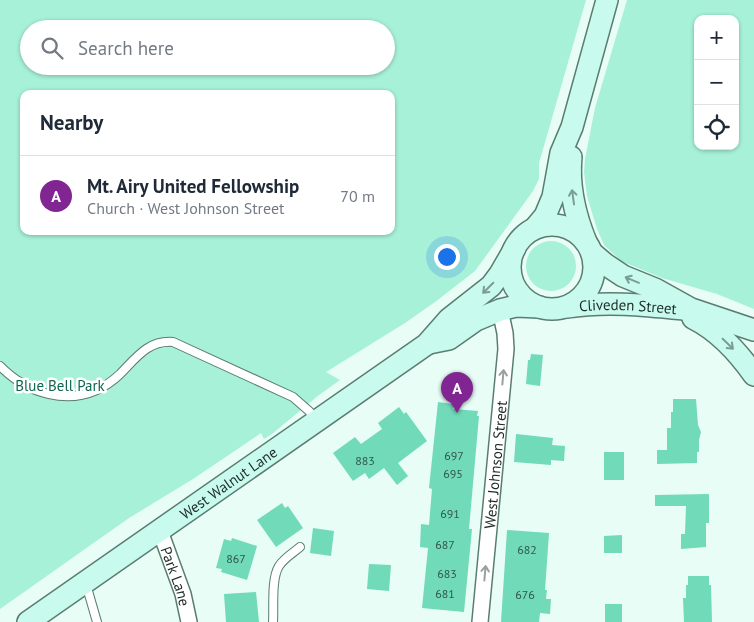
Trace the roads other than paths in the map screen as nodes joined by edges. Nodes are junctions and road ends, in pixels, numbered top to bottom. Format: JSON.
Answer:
{"nodes":[{"id":1,"x":607,"y":0,"type":"edge"},
{"id":2,"x":572,"y":127,"type":"junction"},
{"id":3,"x":535,"y":228,"type":"junction"},
{"id":4,"x":515,"y":248,"type":"junction"},
{"id":5,"x":589,"y":248,"type":"junction"},
{"id":6,"x":539,"y":307,"type":"junction"},
{"id":7,"x":566,"y":307,"type":"junction"},
{"id":8,"x":660,"y":307,"type":"junction"},
{"id":9,"x":691,"y":309,"type":"junction"},
{"id":10,"x":500,"y":310,"type":"junction"},
{"id":11,"x":754,"y":330,"type":"edge"},
{"id":12,"x":427,"y":344,"type":"junction"},
{"id":13,"x":0,"y":366,"type":"edge"},
{"id":14,"x":754,"y":376,"type":"edge"},
{"id":15,"x":316,"y":421,"type":"junction"},
{"id":16,"x":160,"y":531,"type":"junction"},
{"id":17,"x":300,"y":547,"type":"dead end"},
{"id":18,"x":86,"y":582,"type":"junction"},
{"id":19,"x":28,"y":622,"type":"edge"},
{"id":20,"x":97,"y":622,"type":"edge"},
{"id":21,"x":189,"y":622,"type":"edge"},
{"id":22,"x":273,"y":622,"type":"edge"},
{"id":23,"x":480,"y":622,"type":"edge"}],
"edges":[{"from":1,"to":2,"type":"street"},
{"from":2,"to":3,"type":"street"},
{"from":5,"to":2,"type":"street","one_way":true},
{"from":3,"to":4,"type":"street"},
{"from":3,"to":5,"type":"street"},
{"from":4,"to":6,"type":"street"},
{"from":4,"to":12,"type":"street","name":"West Walnut Lane","one_way":true},
{"from":5,"to":7,"type":"street"},
{"from":9,"to":5,"type":"street","name":"Cliveden Street","one_way":true},
{"from":6,"to":7,"type":"street"},
{"from":6,"to":10,"type":"street","name":"West Walnut Lane"},
{"from":7,"to":8,"type":"street","name":"Cliveden Street"},
{"from":8,"to":9,"type":"street","name":"Cliveden Street"},
{"from":8,"to":14,"type":"street","one_way":true},
{"from":9,"to":11,"type":"street","name":"Cliveden Street"},
{"from":10,"to":12,"type":"street","name":"West Walnut Lane"},
{"from":23,"to":10,"type":"street","name":"West Johnson Street","one_way":true},
{"from":12,"to":15,"type":"street","name":"West Walnut Lane"},
{"from":13,"to":15,"type":"lane"},
{"from":15,"to":16,"type":"street","name":"West Walnut Lane"},
{"from":16,"to":18,"type":"street","name":"West Walnut Lane"},
{"from":16,"to":21,"type":"street","name":"Park Lane"},
{"from":17,"to":22,"type":"lane"},
{"from":18,"to":19,"type":"street","name":"West Walnut Lane"},
{"from":18,"to":20,"type":"lane"}]}
